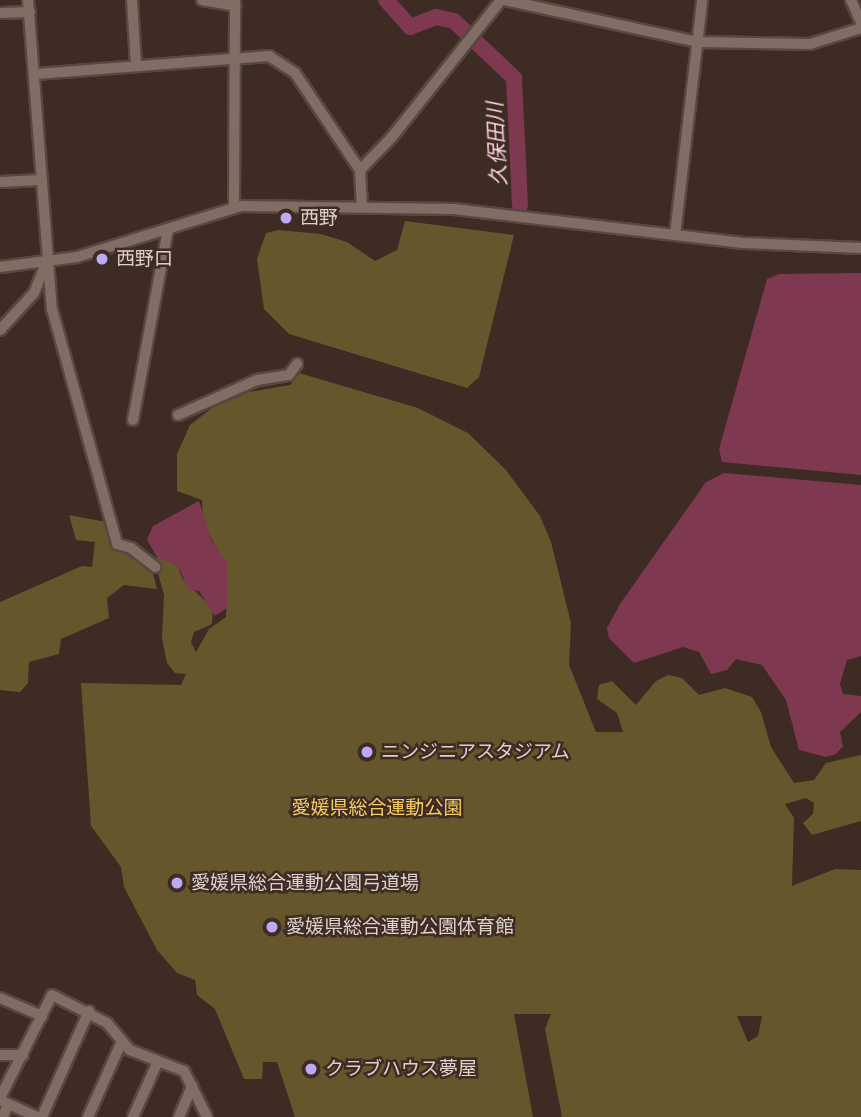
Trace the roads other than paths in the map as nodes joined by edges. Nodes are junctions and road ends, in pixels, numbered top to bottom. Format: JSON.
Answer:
{"nodes":[{"id":1,"x":28,"y":0,"type":"edge"},
{"id":2,"x":132,"y":0,"type":"edge"},
{"id":3,"x":202,"y":0,"type":"edge"},
{"id":4,"x":503,"y":0,"type":"edge"},
{"id":5,"x":702,"y":0,"type":"edge"},
{"id":6,"x":851,"y":0,"type":"edge"},
{"id":7,"x":235,"y":3,"type":"edge"},
{"id":8,"x":30,"y":12,"type":"junction"},
{"id":9,"x":0,"y":13,"type":"edge"},
{"id":10,"x":861,"y":22,"type":"edge"},
{"id":11,"x":861,"y":28,"type":"edge"},
{"id":12,"x":698,"y":42,"type":"junction"},
{"id":13,"x":235,"y":56,"type":"junction"},
{"id":14,"x":136,"y":65,"type":"junction"},
{"id":15,"x":36,"y":74,"type":"junction"},
{"id":16,"x":360,"y":170,"type":"junction"},
{"id":17,"x":40,"y":180,"type":"junction"},
{"id":18,"x":0,"y":182,"type":"edge"},
{"id":19,"x":362,"y":204,"type":"junction"},
{"id":20,"x":238,"y":207,"type":"junction"},
{"id":21,"x":168,"y":229,"type":"junction"},
{"id":22,"x":675,"y":235,"type":"junction"},
{"id":23,"x":861,"y":248,"type":"edge"},
{"id":24,"x":47,"y":262,"type":"junction"},
{"id":25,"x":0,"y":267,"type":"edge"},
{"id":26,"x":0,"y":330,"type":"edge"},
{"id":27,"x":297,"y":364,"type":"dead end"},
{"id":28,"x":178,"y":415,"type":"dead end"},
{"id":29,"x":133,"y":420,"type":"dead end"},
{"id":30,"x":155,"y":567,"type":"dead end"},
{"id":31,"x":0,"y":998,"type":"edge"},
{"id":32,"x":89,"y":1010,"type":"junction"},
{"id":33,"x":42,"y":1016,"type":"junction"},
{"id":34,"x":122,"y":1041,"type":"junction"},
{"id":35,"x":0,"y":1055,"type":"edge"},
{"id":36,"x":23,"y":1055,"type":"junction"},
{"id":37,"x":158,"y":1061,"type":"junction"},
{"id":38,"x":192,"y":1086,"type":"junction"},
{"id":39,"x":3,"y":1101,"type":"edge"},
{"id":40,"x":3,"y":1117,"type":"edge"},
{"id":41,"x":37,"y":1117,"type":"edge"},
{"id":42,"x":42,"y":1117,"type":"edge"},
{"id":43,"x":88,"y":1117,"type":"edge"},
{"id":44,"x":133,"y":1117,"type":"edge"},
{"id":45,"x":178,"y":1117,"type":"edge"},
{"id":46,"x":207,"y":1117,"type":"edge"}],
"edges":[{"from":1,"to":8,"type":"street"},
{"from":2,"to":14,"type":"street"},
{"from":3,"to":7,"type":"street"},
{"from":4,"to":12,"type":"street"},
{"from":4,"to":16,"type":"street"},
{"from":5,"to":12,"type":"street"},
{"from":6,"to":10,"type":"street"},
{"from":7,"to":13,"type":"street"},
{"from":8,"to":9,"type":"street"},
{"from":8,"to":15,"type":"street"},
{"from":11,"to":12,"type":"street"},
{"from":12,"to":22,"type":"street"},
{"from":13,"to":14,"type":"street"},
{"from":13,"to":16,"type":"street"},
{"from":13,"to":20,"type":"street"},
{"from":14,"to":15,"type":"street"},
{"from":15,"to":17,"type":"street"},
{"from":16,"to":19,"type":"street"},
{"from":17,"to":18,"type":"street"},
{"from":17,"to":24,"type":"street"},
{"from":19,"to":20,"type":"street"},
{"from":19,"to":22,"type":"street"},
{"from":20,"to":21,"type":"street"},
{"from":21,"to":24,"type":"street"},
{"from":21,"to":29,"type":"street"},
{"from":22,"to":23,"type":"street"},
{"from":24,"to":25,"type":"street"},
{"from":24,"to":26,"type":"street"},
{"from":24,"to":30,"type":"street"},
{"from":27,"to":28,"type":"street"},
{"from":31,"to":33,"type":"street"},
{"from":32,"to":33,"type":"street"},
{"from":32,"to":34,"type":"street"},
{"from":32,"to":42,"type":"street"},
{"from":33,"to":36,"type":"street"},
{"from":34,"to":37,"type":"street"},
{"from":34,"to":43,"type":"street"},
{"from":35,"to":36,"type":"street"},
{"from":36,"to":39,"type":"street"},
{"from":37,"to":38,"type":"street"},
{"from":37,"to":44,"type":"street"},
{"from":38,"to":45,"type":"street"},
{"from":38,"to":46,"type":"street"},
{"from":39,"to":40,"type":"street"},
{"from":39,"to":41,"type":"street"}]}
